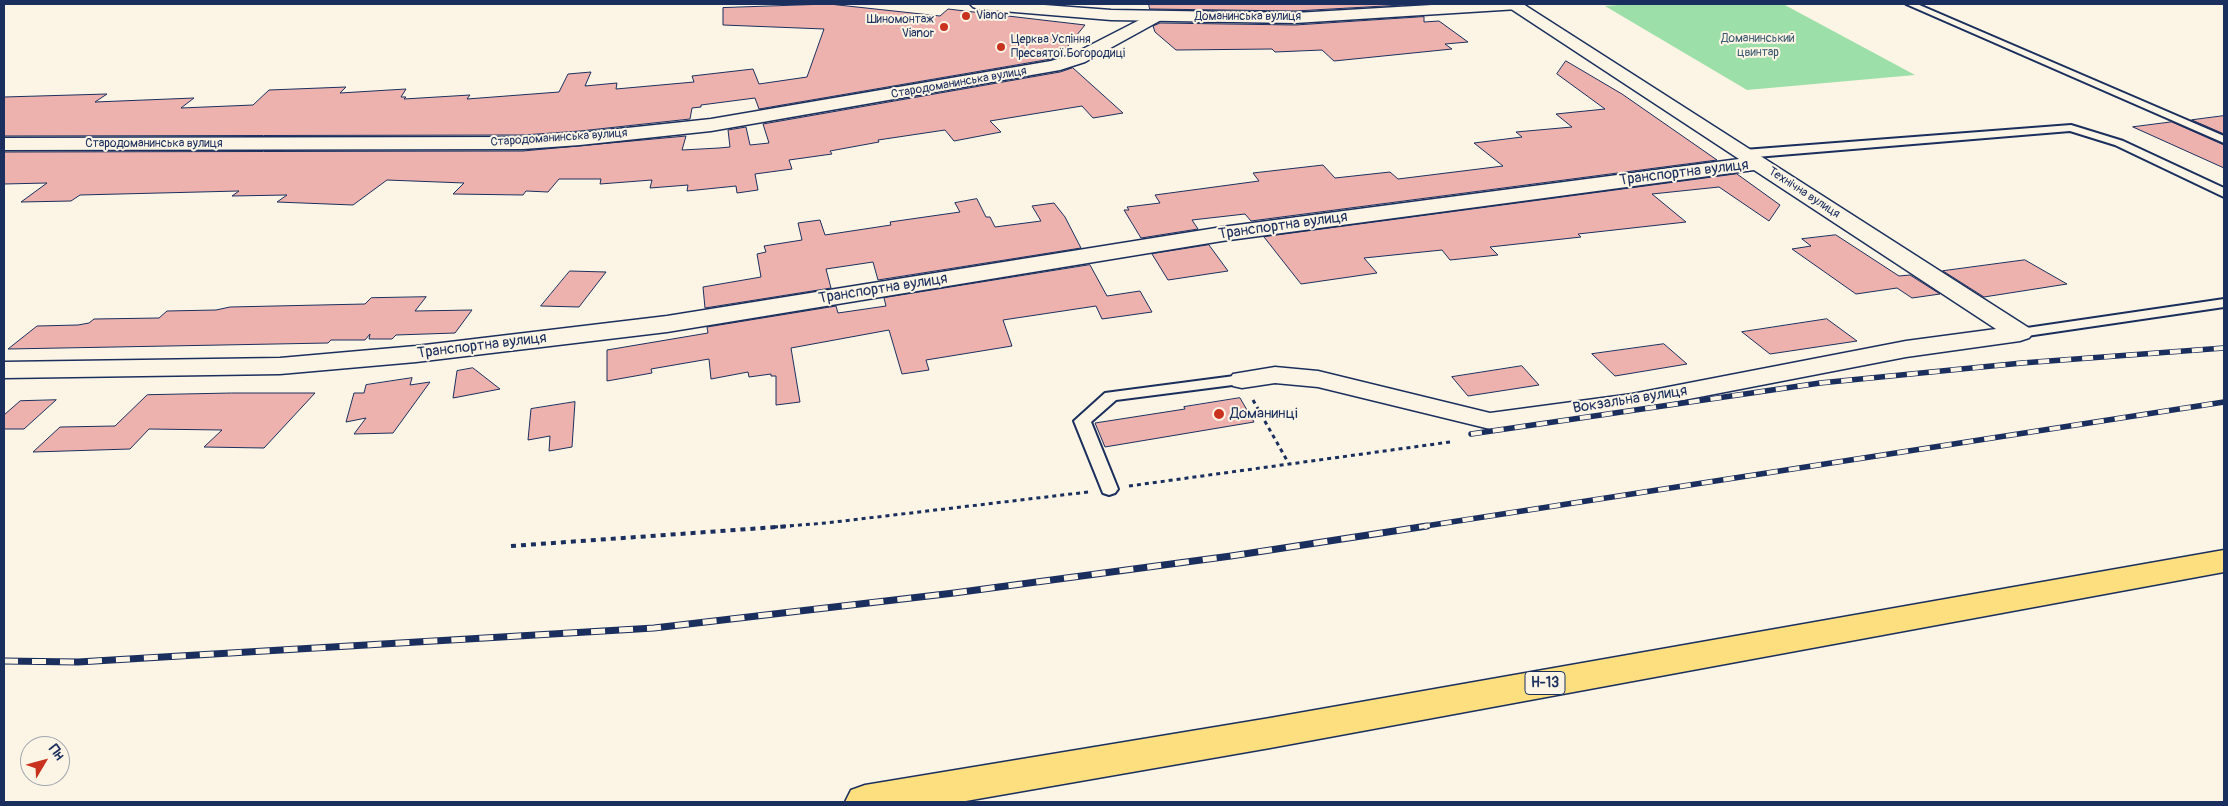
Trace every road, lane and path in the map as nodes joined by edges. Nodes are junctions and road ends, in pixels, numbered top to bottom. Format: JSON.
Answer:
{"nodes":[{"id":1,"x":978,"y":4,"type":"edge"},
{"id":2,"x":1513,"y":4,"type":"edge"},
{"id":3,"x":1518,"y":4,"type":"edge"},
{"id":4,"x":1910,"y":4,"type":"edge"},
{"id":5,"x":1111,"y":15,"type":"junction"},
{"id":6,"x":1157,"y":16,"type":"junction"},
{"id":7,"x":1103,"y":44,"type":"junction"},
{"id":8,"x":2224,"y":140,"type":"edge"},
{"id":9,"x":4,"y":144,"type":"edge"},
{"id":10,"x":1751,"y":159,"type":"junction"},
{"id":11,"x":2224,"y":193,"type":"edge"},
{"id":12,"x":2224,"y":303,"type":"edge"},
{"id":13,"x":2020,"y":332,"type":"junction"},
{"id":14,"x":4,"y":370,"type":"edge"},
{"id":15,"x":1242,"y":380,"type":"junction"},
{"id":16,"x":1450,"y":442,"type":"dead end"},
{"id":17,"x":1289,"y":464,"type":"junction"},
{"id":18,"x":1109,"y":489,"type":"junction"},
{"id":19,"x":511,"y":546,"type":"dead end"},
{"id":20,"x":2224,"y":561,"type":"edge"},
{"id":21,"x":865,"y":802,"type":"edge"}],
"edges":[{"from":1,"to":5,"type":"street","name":"Доманинська вулиця"},
{"from":2,"to":3,"type":"street","name":"Доманинська вулиця"},
{"from":2,"to":6,"type":"street","name":"Доманинська вулиця"},
{"from":2,"to":10,"type":"street","name":"Технічна вулиця"},
{"from":4,"to":8,"type":"lane"},
{"from":5,"to":6,"type":"street","name":"Доманинська вулиця"},
{"from":5,"to":7,"type":"street"},
{"from":6,"to":7,"type":"street","name":"Стародоманинська вулиця"},
{"from":7,"to":9,"type":"street","name":"Стародоманинська вулиця"},
{"from":10,"to":11,"type":"lane"},
{"from":10,"to":13,"type":"street","name":"Технічна вулиця"},
{"from":10,"to":14,"type":"street","name":"Транспортна вулиця"},
{"from":12,"to":13,"type":"lane"},
{"from":13,"to":15,"type":"street","name":"Вокзальна вулиця"},
{"from":15,"to":17,"type":"path"},
{"from":15,"to":18,"type":"lane"},
{"from":16,"to":17,"type":"path"},
{"from":17,"to":18,"type":"path"},
{"from":18,"to":19,"type":"path"},
{"from":20,"to":21,"type":"main road","number":"Н-13"}]}
